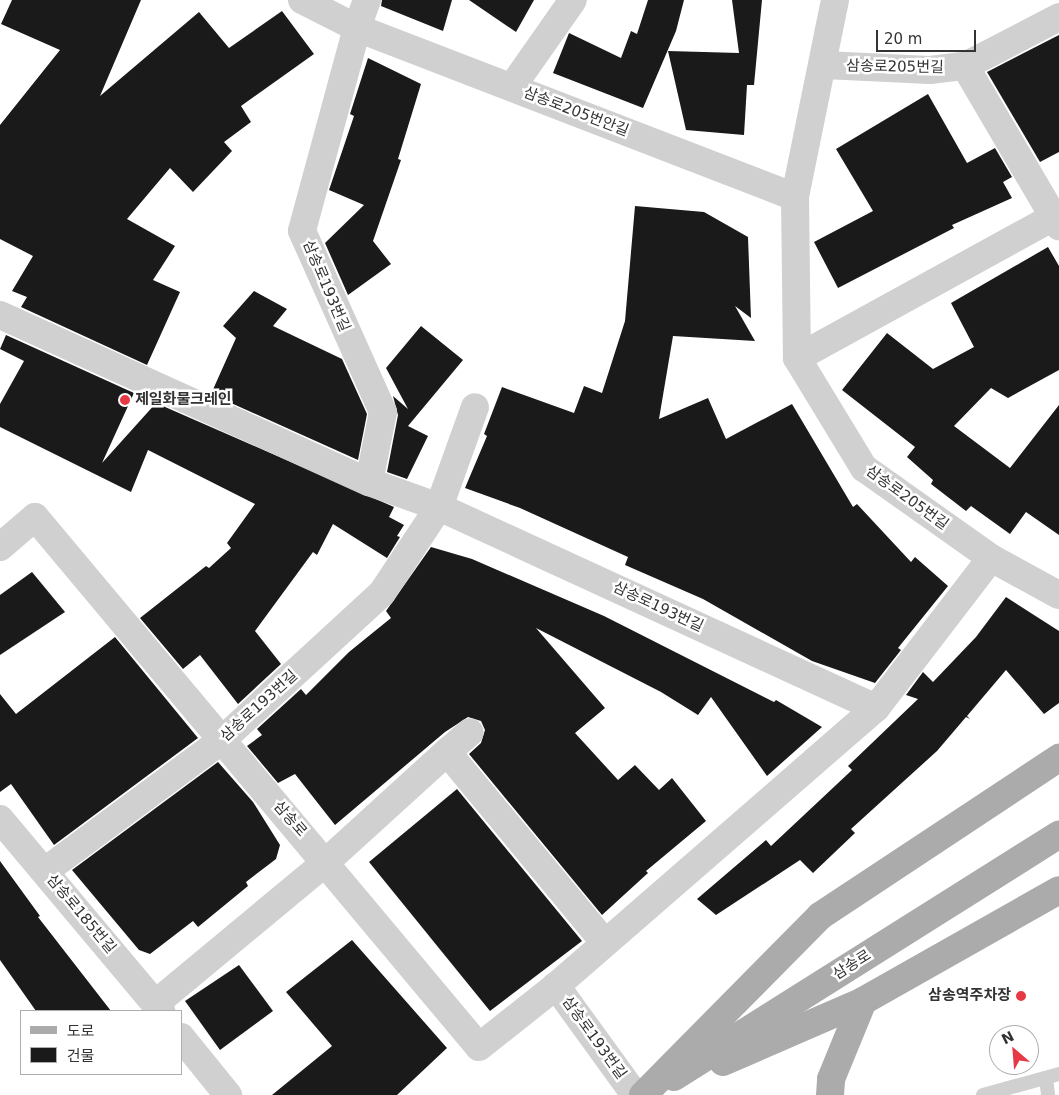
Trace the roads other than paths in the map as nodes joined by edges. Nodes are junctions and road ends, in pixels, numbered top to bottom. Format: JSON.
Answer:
{"nodes":[{"id":1,"x":302,"y":0,"type":"edge"},
{"id":2,"x":367,"y":0,"type":"edge"},
{"id":3,"x":573,"y":0,"type":"edge"},
{"id":4,"x":835,"y":0,"type":"edge"},
{"id":5,"x":1059,"y":17,"type":"edge"},
{"id":6,"x":357,"y":28,"type":"junction"},
{"id":7,"x":824,"y":65,"type":"junction"},
{"id":8,"x":965,"y":66,"type":"junction"},
{"id":9,"x":512,"y":87,"type":"junction"},
{"id":10,"x":795,"y":197,"type":"junction"},
{"id":11,"x":1057,"y":219,"type":"edge"},
{"id":12,"x":0,"y":316,"type":"edge"},
{"id":13,"x":797,"y":358,"type":"junction"},
{"id":14,"x":475,"y":407,"type":"dead end"},
{"id":15,"x":370,"y":482,"type":"junction"},
{"id":16,"x":439,"y":506,"type":"junction"},
{"id":17,"x":0,"y":547,"type":"edge"},
{"id":18,"x":991,"y":558,"type":"junction"},
{"id":19,"x":1059,"y":595,"type":"edge"},
{"id":20,"x":876,"y":708,"type":"junction"},
{"id":21,"x":470,"y":732,"type":"dead end"},
{"id":22,"x":222,"y":740,"type":"junction"},
{"id":23,"x":446,"y":752,"type":"junction"},
{"id":24,"x":1059,"y":758,"type":"edge"},
{"id":25,"x":0,"y":819,"type":"edge"},
{"id":26,"x":1059,"y":835,"type":"edge"},
{"id":27,"x":326,"y":862,"type":"junction"},
{"id":28,"x":45,"y":871,"type":"junction"},
{"id":29,"x":1059,"y":890,"type":"edge"},
{"id":30,"x":604,"y":942,"type":"junction"},
{"id":31,"x":556,"y":986,"type":"junction"},
{"id":32,"x":863,"y":1002,"type":"junction"},
{"id":33,"x":158,"y":1008,"type":"edge"},
{"id":34,"x":182,"y":1038,"type":"edge"},
{"id":35,"x":1053,"y":1076,"type":"edge"},
{"id":36,"x":228,"y":1095,"type":"edge"},
{"id":37,"x":635,"y":1095,"type":"edge"},
{"id":38,"x":646,"y":1095,"type":"edge"},
{"id":39,"x":830,"y":1095,"type":"edge"},
{"id":40,"x":983,"y":1095,"type":"edge"},
{"id":41,"x":1048,"y":1095,"type":"edge"}],
"edges":[{"from":1,"to":6,"type":"street","name":"삼송로205번안길"},
{"from":2,"to":6,"type":"street"},
{"from":3,"to":9,"type":"street"},
{"from":4,"to":7,"type":"street","name":"삼송로205번길"},
{"from":5,"to":8,"type":"street","name":"삼송로205번길"},
{"from":6,"to":9,"type":"street","name":"삼송로205번안길"},
{"from":6,"to":15,"type":"street","name":"삼송로193번길"},
{"from":7,"to":8,"type":"street","name":"삼송로205번길"},
{"from":7,"to":10,"type":"street","name":"삼송로205번길"},
{"from":8,"to":11,"type":"street","name":"삼송로205번길"},
{"from":9,"to":10,"type":"street","name":"삼송로205번안길"},
{"from":10,"to":13,"type":"street","name":"삼송로205번길"},
{"from":11,"to":13,"type":"street","name":"삼송로205번길"},
{"from":12,"to":15,"type":"street","name":"삼송로193번길"},
{"from":13,"to":18,"type":"street","name":"삼송로205번길"},
{"from":14,"to":16,"type":"street","name":"삼송로193번길"},
{"from":15,"to":16,"type":"street","name":"삼송로193번길"},
{"from":16,"to":20,"type":"street","name":"삼송로193번길"},
{"from":16,"to":22,"type":"street","name":"삼송로193번길"},
{"from":17,"to":22,"type":"street","name":"삼송로"},
{"from":18,"to":19,"type":"street","name":"삼송로205번길"},
{"from":18,"to":20,"type":"street","name":"삼송로193번길"},
{"from":20,"to":30,"type":"street","name":"삼송로193번길"},
{"from":21,"to":23,"type":"street"},
{"from":22,"to":27,"type":"street","name":"삼송로"},
{"from":22,"to":28,"type":"street","name":"삼송로193번길"},
{"from":23,"to":27,"type":"street"},
{"from":23,"to":30,"type":"street"},
{"from":24,"to":38,"type":"main road"},
{"from":25,"to":28,"type":"street","name":"삼송로185번길"},
{"from":26,"to":38,"type":"main road","name":"삼송로"},
{"from":27,"to":31,"type":"street","name":"삼송로"},
{"from":27,"to":33,"type":"street"},
{"from":28,"to":33,"type":"street","name":"삼송로185번길"},
{"from":29,"to":32,"type":"main road"},
{"from":30,"to":31,"type":"street","name":"삼송로193번길"},
{"from":31,"to":37,"type":"street","name":"삼송로193번길"},
{"from":32,"to":38,"type":"main road"},
{"from":32,"to":39,"type":"main road"},
{"from":34,"to":36,"type":"street"},
{"from":35,"to":40,"type":"lane"},
{"from":35,"to":41,"type":"lane"}]}
